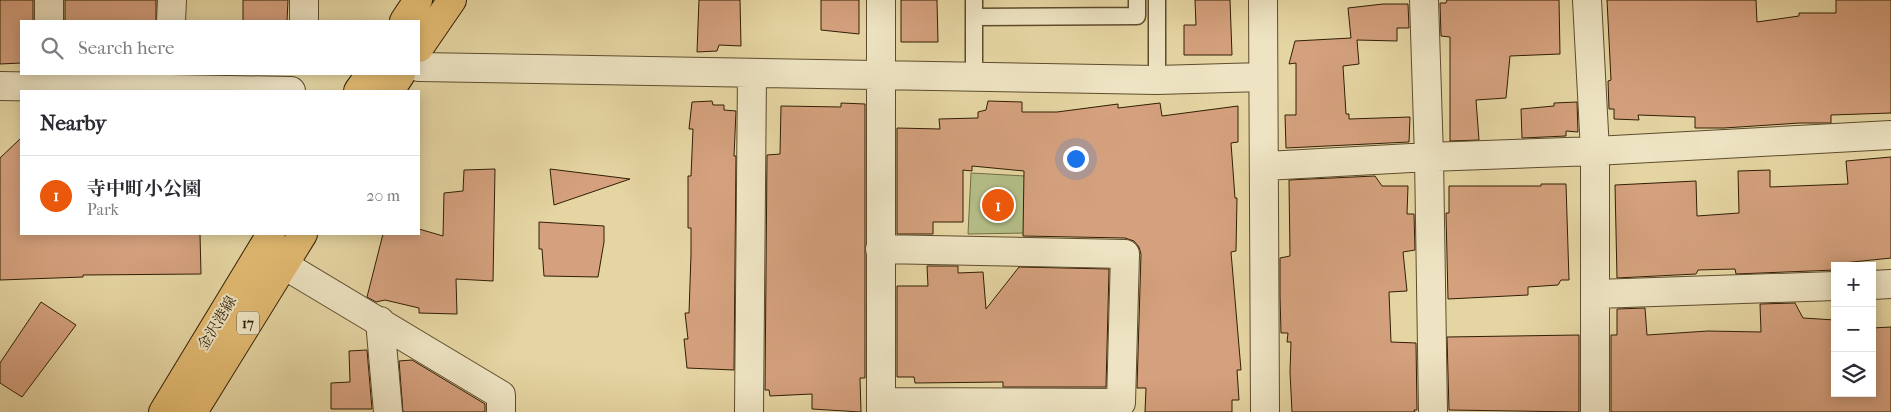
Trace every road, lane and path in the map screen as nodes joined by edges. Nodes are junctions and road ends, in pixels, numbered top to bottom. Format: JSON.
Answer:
{"nodes":[{"id":1,"x":49,"y":0,"type":"edge"},
{"id":2,"x":172,"y":0,"type":"edge"},
{"id":3,"x":304,"y":0,"type":"edge"},
{"id":4,"x":418,"y":0,"type":"edge"},
{"id":5,"x":452,"y":0,"type":"edge"},
{"id":6,"x":881,"y":0,"type":"edge"},
{"id":7,"x":974,"y":0,"type":"edge"},
{"id":8,"x":1137,"y":0,"type":"edge"},
{"id":9,"x":1157,"y":0,"type":"edge"},
{"id":10,"x":1263,"y":0,"type":"edge"},
{"id":11,"x":1424,"y":0,"type":"edge"},
{"id":12,"x":1587,"y":0,"type":"edge"},
{"id":13,"x":974,"y":17,"type":"junction"},
{"id":14,"x":49,"y":20,"type":"edge"},
{"id":15,"x":172,"y":20,"type":"edge"},
{"id":16,"x":304,"y":20,"type":"edge"},
{"id":17,"x":405,"y":20,"type":"edge"},
{"id":18,"x":420,"y":47,"type":"edge"},
{"id":19,"x":420,"y":67,"type":"edge"},
{"id":20,"x":752,"y":73,"type":"junction"},
{"id":21,"x":881,"y":74,"type":"junction"},
{"id":22,"x":302,"y":75,"type":"edge"},
{"id":23,"x":369,"y":75,"type":"edge"},
{"id":24,"x":400,"y":75,"type":"edge"},
{"id":25,"x":974,"y":76,"type":"junction"},
{"id":26,"x":1263,"y":77,"type":"junction"},
{"id":27,"x":49,"y":80,"type":"edge"},
{"id":28,"x":1157,"y":80,"type":"junction"},
{"id":29,"x":170,"y":81,"type":"edge"},
{"id":30,"x":0,"y":86,"type":"edge"},
{"id":31,"x":279,"y":90,"type":"edge"},
{"id":32,"x":302,"y":90,"type":"edge"},
{"id":33,"x":359,"y":90,"type":"edge"},
{"id":34,"x":391,"y":90,"type":"edge"},
{"id":35,"x":1891,"y":135,"type":"edge"},
{"id":36,"x":1595,"y":151,"type":"junction"},
{"id":37,"x":1429,"y":157,"type":"junction"},
{"id":38,"x":1264,"y":166,"type":"junction"},
{"id":39,"x":270,"y":235,"type":"edge"},
{"id":40,"x":302,"y":235,"type":"edge"},
{"id":41,"x":880,"y":249,"type":"junction"},
{"id":42,"x":284,"y":265,"type":"junction"},
{"id":43,"x":1891,"y":284,"type":"edge"},
{"id":44,"x":1876,"y":285,"type":"edge"},
{"id":45,"x":1831,"y":286,"type":"edge"},
{"id":46,"x":1596,"y":294,"type":"junction"},
{"id":47,"x":380,"y":321,"type":"junction"},
{"id":48,"x":881,"y":407,"type":"edge"},
{"id":49,"x":163,"y":412,"type":"edge"},
{"id":50,"x":193,"y":412,"type":"edge"},
{"id":51,"x":388,"y":412,"type":"edge"},
{"id":52,"x":502,"y":412,"type":"edge"},
{"id":53,"x":749,"y":412,"type":"edge"},
{"id":54,"x":1265,"y":412,"type":"edge"},
{"id":55,"x":1433,"y":412,"type":"edge"},
{"id":56,"x":1596,"y":412,"type":"edge"}],
"edges":[{"from":1,"to":14,"type":"street"},
{"from":2,"to":15,"type":"street"},
{"from":3,"to":16,"type":"street"},
{"from":4,"to":17,"type":"main road"},
{"from":5,"to":18,"type":"main road"},
{"from":6,"to":21,"type":"street"},
{"from":7,"to":13,"type":"lane"},
{"from":8,"to":13,"type":"lane"},
{"from":9,"to":28,"type":"lane"},
{"from":10,"to":26,"type":"street"},
{"from":11,"to":37,"type":"street"},
{"from":12,"to":36,"type":"street"},
{"from":13,"to":25,"type":"lane"},
{"from":19,"to":20,"type":"street"},
{"from":20,"to":21,"type":"street"},
{"from":20,"to":53,"type":"street"},
{"from":21,"to":25,"type":"street"},
{"from":21,"to":41,"type":"street"},
{"from":22,"to":32,"type":"street"},
{"from":23,"to":33,"type":"main road"},
{"from":24,"to":34,"type":"main road"},
{"from":25,"to":28,"type":"street"},
{"from":26,"to":28,"type":"street"},
{"from":26,"to":38,"type":"street"},
{"from":27,"to":29,"type":"street"},
{"from":27,"to":30,"type":"street"},
{"from":29,"to":31,"type":"street"},
{"from":35,"to":36,"type":"street"},
{"from":36,"to":37,"type":"street"},
{"from":36,"to":46,"type":"street"},
{"from":37,"to":38,"type":"street"},
{"from":37,"to":55,"type":"street"},
{"from":38,"to":54,"type":"street"},
{"from":39,"to":49,"type":"main road","name":"金沢港線","number":"17"},
{"from":40,"to":42,"type":"main road","name":"金沢港線","number":"17"},
{"from":41,"to":48,"type":"street"},
{"from":41,"to":48,"type":"street"},
{"from":42,"to":47,"type":"street"},
{"from":42,"to":50,"type":"main road","name":"金沢港線","number":"17"},
{"from":43,"to":44,"type":"street"},
{"from":45,"to":46,"type":"street"},
{"from":46,"to":56,"type":"street"},
{"from":47,"to":51,"type":"street"},
{"from":47,"to":52,"type":"street"}]}
